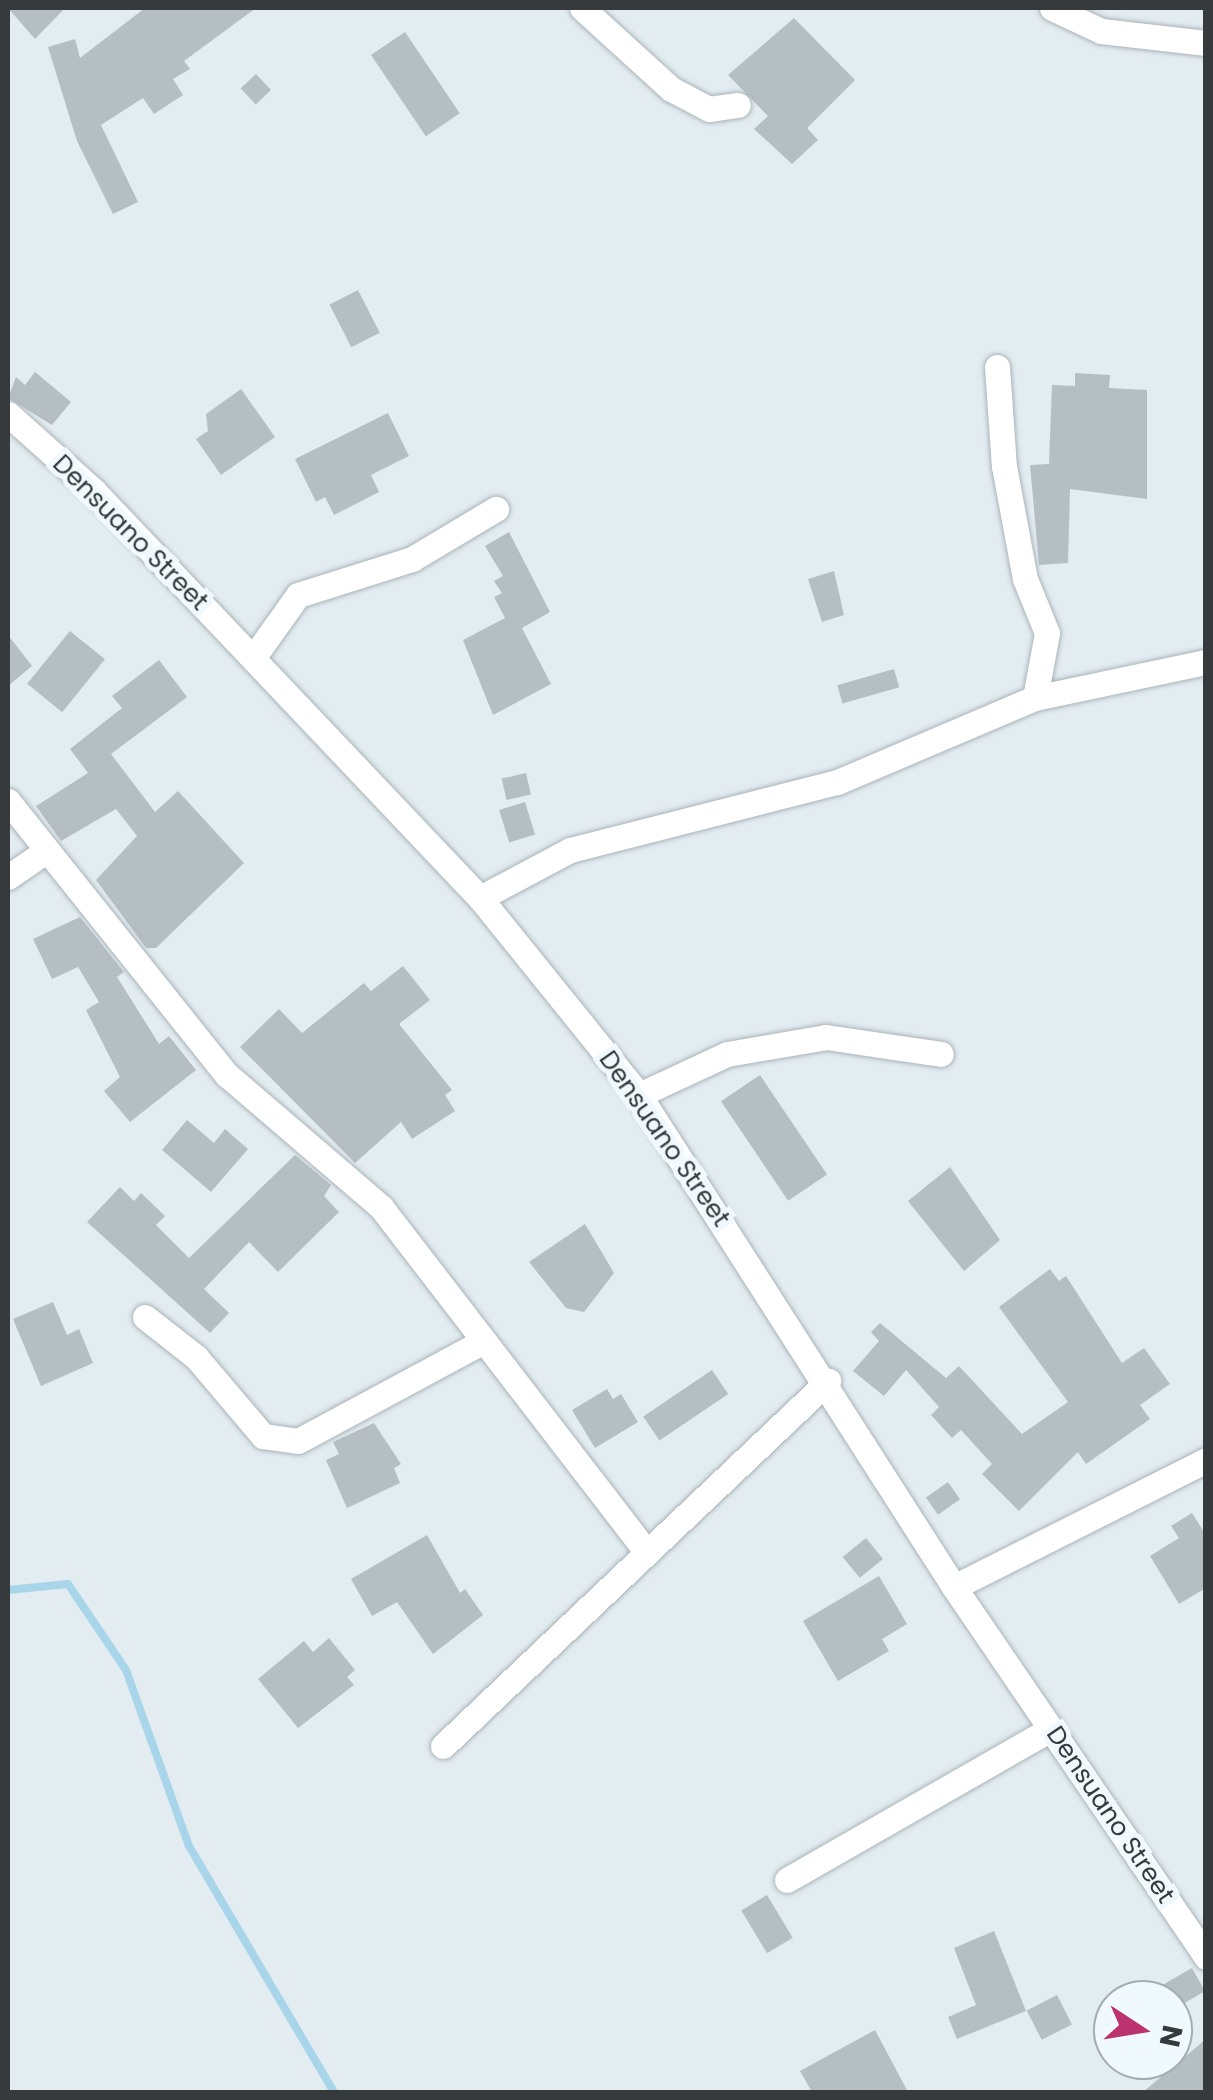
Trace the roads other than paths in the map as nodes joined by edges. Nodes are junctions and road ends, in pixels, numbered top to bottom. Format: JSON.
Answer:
{"nodes":[{"id":1,"x":582,"y":8,"type":"edge"},
{"id":2,"x":1052,"y":8,"type":"edge"},
{"id":3,"x":1206,"y":44,"type":"edge"},
{"id":4,"x":738,"y":105,"type":"dead end"},
{"id":5,"x":997,"y":366,"type":"dead end"},
{"id":6,"x":8,"y":414,"type":"edge"},
{"id":7,"x":496,"y":509,"type":"dead end"},
{"id":8,"x":253,"y":658,"type":"junction"},
{"id":9,"x":1206,"y":662,"type":"edge"},
{"id":10,"x":1035,"y":698,"type":"junction"},
{"id":11,"x":8,"y":801,"type":"edge"},
{"id":12,"x":43,"y":854,"type":"junction"},
{"id":13,"x":8,"y":877,"type":"edge"},
{"id":14,"x":480,"y":898,"type":"junction"},
{"id":15,"x":942,"y":1054,"type":"dead end"},
{"id":16,"x":638,"y":1095,"type":"junction"},
{"id":17,"x":145,"y":1318,"type":"dead end"},
{"id":18,"x":484,"y":1341,"type":"junction"},
{"id":19,"x":828,"y":1381,"type":"junction"},
{"id":20,"x":1206,"y":1460,"type":"edge"},
{"id":21,"x":647,"y":1553,"type":"junction"},
{"id":22,"x":954,"y":1587,"type":"junction"},
{"id":23,"x":1052,"y":1728,"type":"junction"},
{"id":24,"x":443,"y":1746,"type":"dead end"},
{"id":25,"x":787,"y":1880,"type":"dead end"},
{"id":26,"x":1206,"y":1957,"type":"edge"}],
"edges":[{"from":1,"to":4,"type":"street"},
{"from":2,"to":3,"type":"street"},
{"from":5,"to":10,"type":"street"},
{"from":6,"to":8,"type":"street","name":"Densuano Street"},
{"from":7,"to":8,"type":"street"},
{"from":8,"to":14,"type":"street","name":"Densuano Street"},
{"from":9,"to":10,"type":"street"},
{"from":10,"to":14,"type":"street"},
{"from":11,"to":12,"type":"street"},
{"from":12,"to":13,"type":"street"},
{"from":12,"to":18,"type":"street"},
{"from":14,"to":16,"type":"street","name":"Densuano Street"},
{"from":15,"to":16,"type":"street"},
{"from":16,"to":19,"type":"street","name":"Densuano Street"},
{"from":17,"to":18,"type":"street"},
{"from":18,"to":21,"type":"street"},
{"from":19,"to":21,"type":"street"},
{"from":19,"to":22,"type":"street","name":"Densuano Street"},
{"from":20,"to":22,"type":"street"},
{"from":21,"to":24,"type":"street"},
{"from":22,"to":23,"type":"street","name":"Densuano Street"},
{"from":23,"to":25,"type":"street"},
{"from":23,"to":26,"type":"street","name":"Densuano Street"}]}
